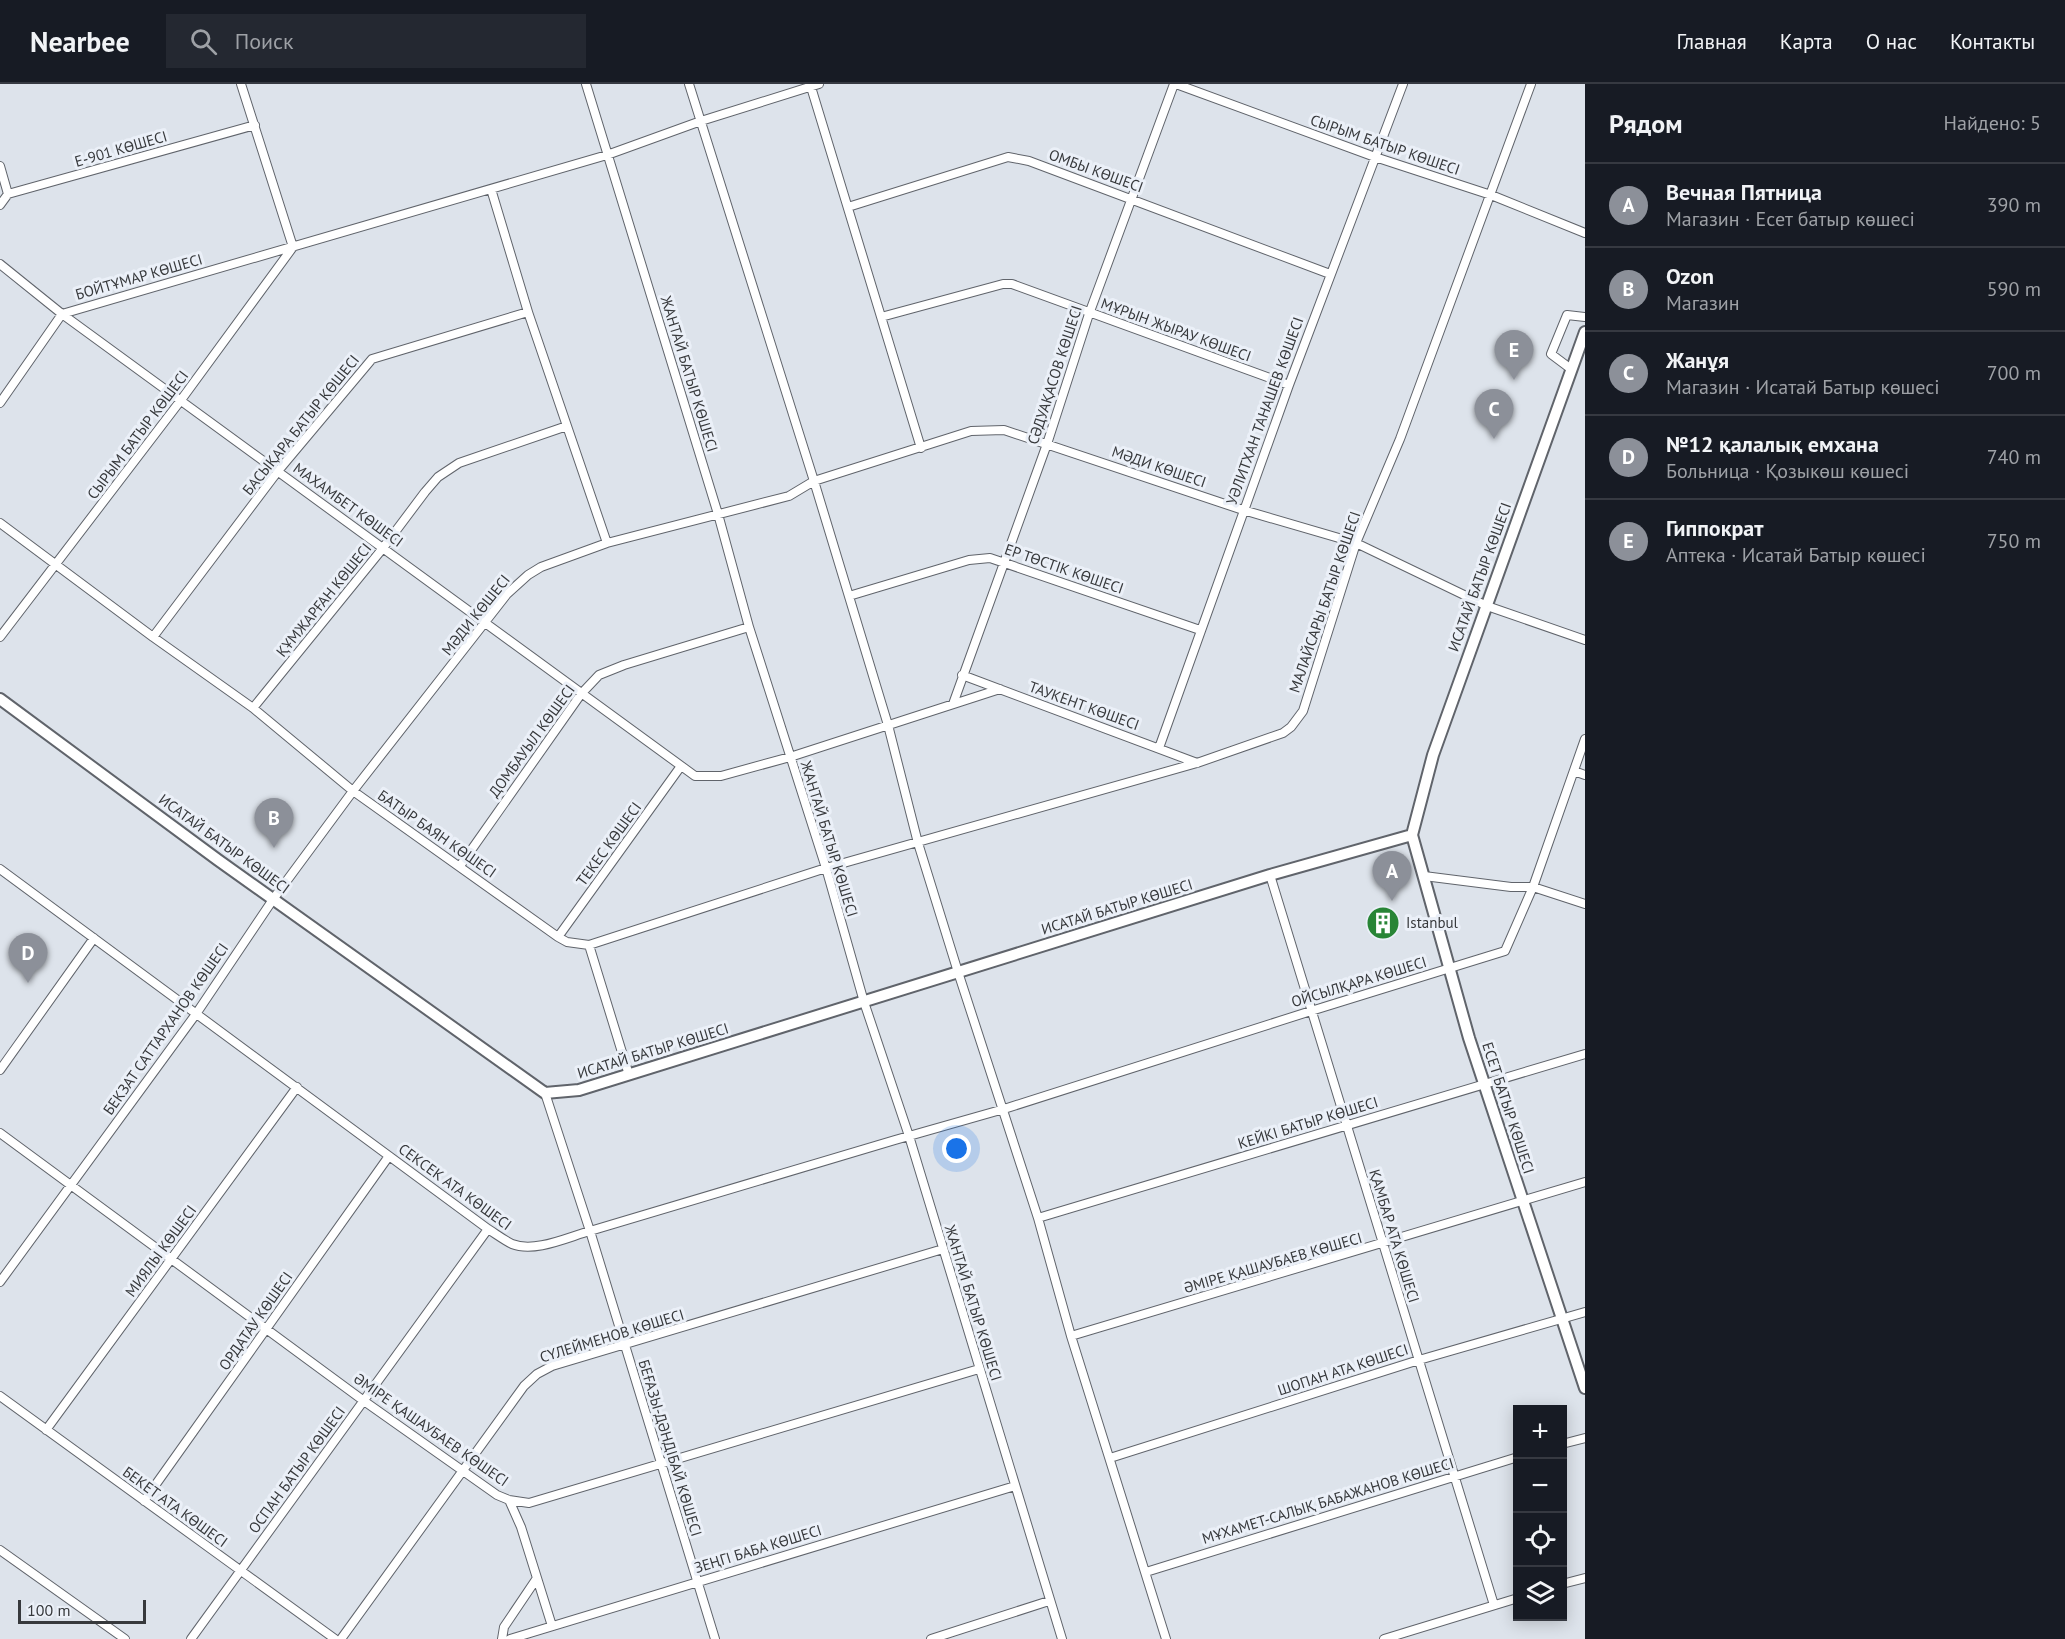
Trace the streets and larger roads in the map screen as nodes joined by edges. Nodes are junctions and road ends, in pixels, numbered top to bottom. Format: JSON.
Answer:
{"nodes":[{"id":1,"x":241,"y":84,"type":"edge"},
{"id":2,"x":586,"y":84,"type":"edge"},
{"id":3,"x":689,"y":84,"type":"edge"},
{"id":4,"x":1175,"y":84,"type":"edge"},
{"id":5,"x":1403,"y":84,"type":"edge"},
{"id":6,"x":1532,"y":84,"type":"edge"},
{"id":7,"x":815,"y":85,"type":"edge"},
{"id":8,"x":701,"y":121,"type":"junction"},
{"id":9,"x":255,"y":125,"type":"junction"},
{"id":10,"x":607,"y":155,"type":"junction"},
{"id":11,"x":1375,"y":157,"type":"junction"},
{"id":12,"x":0,"y":165,"type":"edge"},
{"id":13,"x":491,"y":189,"type":"junction"},
{"id":14,"x":8,"y":194,"type":"junction"},
{"id":15,"x":1491,"y":195,"type":"junction"},
{"id":16,"x":1131,"y":199,"type":"junction"},
{"id":17,"x":0,"y":205,"type":"edge"},
{"id":18,"x":848,"y":207,"type":"junction"},
{"id":19,"x":1585,"y":233,"type":"edge"},
{"id":20,"x":293,"y":247,"type":"junction"},
{"id":21,"x":0,"y":264,"type":"edge"},
{"id":22,"x":1330,"y":274,"type":"junction"},
{"id":23,"x":528,"y":312,"type":"junction"},
{"id":24,"x":62,"y":314,"type":"junction"},
{"id":25,"x":1089,"y":314,"type":"junction"},
{"id":26,"x":1585,"y":316,"type":"edge"},
{"id":27,"x":881,"y":318,"type":"junction"},
{"id":28,"x":1585,"y":332,"type":"edge"},
{"id":29,"x":1571,"y":369,"type":"junction"},
{"id":30,"x":1289,"y":385,"type":"junction"},
{"id":31,"x":181,"y":400,"type":"junction"},
{"id":32,"x":0,"y":403,"type":"edge"},
{"id":33,"x":567,"y":426,"type":"junction"},
{"id":34,"x":1047,"y":444,"type":"junction"},
{"id":35,"x":921,"y":448,"type":"junction"},
{"id":36,"x":278,"y":471,"type":"junction"},
{"id":37,"x":814,"y":481,"type":"junction"},
{"id":38,"x":1243,"y":510,"type":"junction"},
{"id":39,"x":718,"y":514,"type":"junction"},
{"id":40,"x":0,"y":524,"type":"edge"},
{"id":41,"x":607,"y":543,"type":"junction"},
{"id":42,"x":1356,"y":543,"type":"junction"},
{"id":43,"x":383,"y":549,"type":"junction"},
{"id":44,"x":1004,"y":562,"type":"junction"},
{"id":45,"x":56,"y":565,"type":"junction"},
{"id":46,"x":849,"y":596,"type":"junction"},
{"id":47,"x":1487,"y":606,"type":"junction"},
{"id":48,"x":486,"y":622,"type":"junction"},
{"id":49,"x":750,"y":627,"type":"junction"},
{"id":50,"x":1200,"y":630,"type":"junction"},
{"id":51,"x":0,"y":637,"type":"edge"},
{"id":52,"x":153,"y":637,"type":"junction"},
{"id":53,"x":1585,"y":640,"type":"edge"},
{"id":54,"x":962,"y":675,"type":"junction"},
{"id":55,"x":1000,"y":689,"type":"junction"},
{"id":56,"x":581,"y":694,"type":"junction"},
{"id":57,"x":0,"y":699,"type":"edge"},
{"id":58,"x":953,"y":705,"type":"junction"},
{"id":59,"x":253,"y":708,"type":"junction"},
{"id":60,"x":888,"y":725,"type":"junction"},
{"id":61,"x":1585,"y":739,"type":"edge"},
{"id":62,"x":1159,"y":748,"type":"junction"},
{"id":63,"x":790,"y":757,"type":"junction"},
{"id":64,"x":1197,"y":763,"type":"junction"},
{"id":65,"x":681,"y":766,"type":"junction"},
{"id":66,"x":1574,"y":771,"type":"junction"},
{"id":67,"x":1585,"y":775,"type":"edge"},
{"id":68,"x":353,"y":791,"type":"junction"},
{"id":69,"x":1413,"y":835,"type":"junction"},
{"id":70,"x":918,"y":843,"type":"junction"},
{"id":71,"x":460,"y":866,"type":"junction"},
{"id":72,"x":826,"y":868,"type":"junction"},
{"id":73,"x":0,"y":869,"type":"edge"},
{"id":74,"x":1270,"y":875,"type":"junction"},
{"id":75,"x":1424,"y":876,"type":"junction"},
{"id":76,"x":1533,"y":887,"type":"junction"},
{"id":77,"x":274,"y":898,"type":"junction"},
{"id":78,"x":1585,"y":904,"type":"edge"},
{"id":79,"x":558,"y":937,"type":"junction"},
{"id":80,"x":94,"y":938,"type":"junction"},
{"id":81,"x":589,"y":945,"type":"junction"},
{"id":82,"x":1449,"y":968,"type":"junction"},
{"id":83,"x":958,"y":972,"type":"junction"},
{"id":84,"x":864,"y":1002,"type":"junction"},
{"id":85,"x":1311,"y":1011,"type":"junction"},
{"id":86,"x":196,"y":1014,"type":"junction"},
{"id":87,"x":1585,"y":1054,"type":"edge"},
{"id":88,"x":0,"y":1070,"type":"edge"},
{"id":89,"x":628,"y":1075,"type":"junction"},
{"id":90,"x":1485,"y":1084,"type":"junction"},
{"id":91,"x":297,"y":1087,"type":"junction"},
{"id":92,"x":545,"y":1093,"type":"junction"},
{"id":93,"x":1004,"y":1109,"type":"junction"},
{"id":94,"x":1345,"y":1126,"type":"junction"},
{"id":95,"x":0,"y":1133,"type":"edge"},
{"id":96,"x":909,"y":1136,"type":"junction"},
{"id":97,"x":389,"y":1156,"type":"junction"},
{"id":98,"x":1585,"y":1182,"type":"edge"},
{"id":99,"x":71,"y":1185,"type":"junction"},
{"id":100,"x":1523,"y":1201,"type":"junction"},
{"id":101,"x":1038,"y":1218,"type":"junction"},
{"id":102,"x":488,"y":1229,"type":"junction"},
{"id":103,"x":590,"y":1231,"type":"junction"},
{"id":104,"x":1383,"y":1244,"type":"junction"},
{"id":105,"x":943,"y":1250,"type":"junction"},
{"id":106,"x":172,"y":1259,"type":"junction"},
{"id":107,"x":0,"y":1282,"type":"edge"},
{"id":108,"x":1585,"y":1312,"type":"edge"},
{"id":109,"x":1562,"y":1319,"type":"junction"},
{"id":110,"x":267,"y":1329,"type":"junction"},
{"id":111,"x":1071,"y":1336,"type":"junction"},
{"id":112,"x":625,"y":1345,"type":"junction"},
{"id":113,"x":1419,"y":1360,"type":"junction"},
{"id":114,"x":979,"y":1369,"type":"junction"},
{"id":115,"x":1585,"y":1388,"type":"edge"},
{"id":116,"x":0,"y":1396,"type":"edge"},
{"id":117,"x":364,"y":1401,"type":"junction"},
{"id":118,"x":46,"y":1430,"type":"junction"},
{"id":119,"x":1585,"y":1438,"type":"edge"},
{"id":120,"x":1567,"y":1443,"type":"edge"},
{"id":121,"x":1110,"y":1458,"type":"junction"},
{"id":122,"x":1513,"y":1458,"type":"edge"},
{"id":123,"x":662,"y":1465,"type":"junction"},
{"id":124,"x":463,"y":1471,"type":"junction"},
{"id":125,"x":1453,"y":1476,"type":"junction"},
{"id":126,"x":1015,"y":1486,"type":"junction"},
{"id":127,"x":509,"y":1500,"type":"junction"},
{"id":128,"x":144,"y":1502,"type":"junction"},
{"id":129,"x":0,"y":1550,"type":"edge"},
{"id":130,"x":240,"y":1570,"type":"junction"},
{"id":131,"x":1146,"y":1572,"type":"junction"},
{"id":132,"x":537,"y":1578,"type":"junction"},
{"id":133,"x":1585,"y":1578,"type":"edge"},
{"id":134,"x":697,"y":1582,"type":"junction"},
{"id":135,"x":1567,"y":1583,"type":"edge"},
{"id":136,"x":1513,"y":1599,"type":"edge"},
{"id":137,"x":1049,"y":1601,"type":"junction"},
{"id":138,"x":1494,"y":1605,"type":"junction"},
{"id":139,"x":552,"y":1626,"type":"junction"},
{"id":140,"x":126,"y":1639,"type":"edge"},
{"id":141,"x":191,"y":1639,"type":"edge"},
{"id":142,"x":335,"y":1639,"type":"edge"},
{"id":143,"x":341,"y":1639,"type":"edge"},
{"id":144,"x":502,"y":1639,"type":"edge"},
{"id":145,"x":510,"y":1639,"type":"edge"},
{"id":146,"x":715,"y":1639,"type":"edge"},
{"id":147,"x":931,"y":1639,"type":"edge"},
{"id":148,"x":1062,"y":1639,"type":"edge"},
{"id":149,"x":1166,"y":1639,"type":"edge"},
{"id":150,"x":1384,"y":1639,"type":"edge"}],
"edges":[{"from":1,"to":9,"type":"street"},
{"from":2,"to":10,"type":"street","name":"ЖАНТАЙ БАТЫР КӨШЕСІ"},
{"from":3,"to":8,"type":"street"},
{"from":4,"to":11,"type":"street","name":"СЫРЫМ БАТЫР КӨШЕСІ"},
{"from":4,"to":16,"type":"street","name":"СӘДУАҚАСОВ КӨШЕСІ"},
{"from":5,"to":11,"type":"street","name":"УӘЛИТХАН ТАНАШЕВ КӨШЕСІ"},
{"from":6,"to":15,"type":"street","name":"МАЛАЙСАРЫ БАТЫР КӨШЕСІ"},
{"from":7,"to":8,"type":"street"},
{"from":7,"to":18,"type":"street"},
{"from":8,"to":10,"type":"street","name":"БОЙТҰМАР КӨШЕСІ"},
{"from":8,"to":37,"type":"street"},
{"from":9,"to":14,"type":"street","name":"Е-901 КӨШЕСІ"},
{"from":9,"to":20,"type":"street"},
{"from":10,"to":13,"type":"street","name":"БОЙТҰМАР КӨШЕСІ"},
{"from":10,"to":39,"type":"street","name":"ЖАНТАЙ БАТЫР КӨШЕСІ"},
{"from":11,"to":15,"type":"street","name":"СЫРЫМ БАТЫР КӨШЕСІ"},
{"from":11,"to":22,"type":"street","name":"УӘЛИТХАН ТАНАШЕВ КӨШЕСІ"},
{"from":12,"to":14,"type":"street"},
{"from":13,"to":20,"type":"street","name":"БОЙТҰМАР КӨШЕСІ"},
{"from":13,"to":23,"type":"street"},
{"from":14,"to":17,"type":"street"},
{"from":15,"to":19,"type":"street","name":"СЫРЫМ БАТЫР КӨШЕСІ"},
{"from":15,"to":42,"type":"street","name":"МАЛАЙСАРЫ БАТЫР КӨШЕСІ"},
{"from":16,"to":18,"type":"street","name":"ОМБЫ КӨШЕСІ"},
{"from":16,"to":22,"type":"street","name":"ОМБЫ КӨШЕСІ"},
{"from":16,"to":25,"type":"street","name":"СӘДУАҚАСОВ КӨШЕСІ"},
{"from":18,"to":27,"type":"street"},
{"from":20,"to":24,"type":"street","name":"БОЙТҰМАР КӨШЕСІ"},
{"from":20,"to":31,"type":"street","name":"СЫРЫМ БАТЫР КӨШЕСІ"},
{"from":21,"to":24,"type":"street","name":"МАХАМБЕТ КӨШЕСІ"},
{"from":22,"to":30,"type":"street","name":"УӘЛИТХАН ТАНАШЕВ КӨШЕСІ"},
{"from":23,"to":33,"type":"street"},
{"from":23,"to":36,"type":"street","name":"БАСЫҚАРА БАТЫР КӨШЕСІ"},
{"from":24,"to":31,"type":"street","name":"МАХАМБЕТ КӨШЕСІ"},
{"from":24,"to":32,"type":"street","name":"БОЙТҰМАР КӨШЕСІ"},
{"from":25,"to":27,"type":"street","name":"МҰРЫН ЖЫРАУ КӨШЕСІ"},
{"from":25,"to":30,"type":"street","name":"МҰРЫН ЖЫРАУ КӨШЕСІ"},
{"from":25,"to":34,"type":"street","name":"СӘДУАҚАСОВ КӨШЕСІ"},
{"from":26,"to":29,"type":"street"},
{"from":27,"to":35,"type":"street"},
{"from":28,"to":29,"type":"street","name":"ИСАТАЙ БАТЫР КӨШЕСІ"},
{"from":29,"to":47,"type":"street","name":"ИСАТАЙ БАТЫР КӨШЕСІ"},
{"from":30,"to":38,"type":"street","name":"УӘЛИТХАН ТАНАШЕВ КӨШЕСІ"},
{"from":31,"to":36,"type":"street","name":"МАХАМБЕТ КӨШЕСІ"},
{"from":31,"to":45,"type":"street","name":"СЫРЫМ БАТЫР КӨШЕСІ"},
{"from":33,"to":41,"type":"street"},
{"from":33,"to":43,"type":"street","name":"ҚҰМЖАРҒАН КӨШЕСІ"},
{"from":34,"to":35,"type":"street","name":"МӘДИ КӨШЕСІ"},
{"from":34,"to":38,"type":"street","name":"МӘДИ КӨШЕСІ"},
{"from":34,"to":44,"type":"street","name":"СӘДУАҚАСОВ КӨШЕСІ"},
{"from":35,"to":37,"type":"street","name":"МӘДИ КӨШЕСІ"},
{"from":36,"to":43,"type":"street","name":"МАХАМБЕТ КӨШЕСІ"},
{"from":36,"to":52,"type":"street","name":"БАСЫҚАРА БАТЫР КӨШЕСІ"},
{"from":37,"to":39,"type":"street","name":"МӘДИ КӨШЕСІ"},
{"from":37,"to":46,"type":"street"},
{"from":38,"to":42,"type":"street","name":"МӘДИ КӨШЕСІ"},
{"from":38,"to":50,"type":"street","name":"УӘЛИТХАН ТАНАШЕВ КӨШЕСІ"},
{"from":39,"to":41,"type":"street","name":"МӘДИ КӨШЕСІ"},
{"from":39,"to":49,"type":"street","name":"ЖАНТАЙ БАТЫР КӨШЕСІ"},
{"from":40,"to":45,"type":"street","name":"БАТЫР БАЯН КӨШЕСІ"},
{"from":41,"to":48,"type":"street","name":"МӘДИ КӨШЕСІ"},
{"from":42,"to":47,"type":"street","name":"МӘДИ КӨШЕСІ"},
{"from":42,"to":64,"type":"street","name":"МАЛАЙСАРЫ БАТЫР КӨШЕСІ"},
{"from":43,"to":48,"type":"street","name":"МАХАМБЕТ КӨШЕСІ"},
{"from":43,"to":59,"type":"street","name":"ҚҰМЖАРҒАН КӨШЕСІ"},
{"from":44,"to":46,"type":"street","name":"ЕР ТӨСТІК КӨШЕСІ"},
{"from":44,"to":50,"type":"street","name":"ЕР ТӨСТІК КӨШЕСІ"},
{"from":44,"to":54,"type":"street","name":"СӘДУАҚАСОВ КӨШЕСІ"},
{"from":45,"to":51,"type":"street","name":"СЫРЫМ БАТЫР КӨШЕСІ"},
{"from":45,"to":52,"type":"street","name":"БАТЫР БАЯН КӨШЕСІ"},
{"from":46,"to":60,"type":"street"},
{"from":47,"to":53,"type":"street","name":"МӘДИ КӨШЕСІ"},
{"from":47,"to":69,"type":"street","name":"ИСАТАЙ БАТЫР КӨШЕСІ"},
{"from":48,"to":56,"type":"street","name":"МАХАМБЕТ КӨШЕСІ"},
{"from":48,"to":68,"type":"street","name":"МӘДИ КӨШЕСІ"},
{"from":49,"to":56,"type":"street","name":"ДОМБАУЫЛ КӨШЕСІ"},
{"from":49,"to":63,"type":"street","name":"ЖАНТАЙ БАТЫР КӨШЕСІ"},
{"from":50,"to":62,"type":"street","name":"УӘЛИТХАН ТАНАШЕВ КӨШЕСІ"},
{"from":52,"to":59,"type":"street","name":"БАТЫР БАЯН КӨШЕСІ"},
{"from":54,"to":55,"type":"street","name":"ТАУКЕНТ КӨШЕСІ"},
{"from":54,"to":58,"type":"street","name":"СӘДУАҚАСОВ КӨШЕСІ"},
{"from":55,"to":58,"type":"street","name":"МАХАМБЕТ КӨШЕСІ"},
{"from":55,"to":62,"type":"street","name":"ТАУКЕНТ КӨШЕСІ"},
{"from":56,"to":65,"type":"street","name":"МАХАМБЕТ КӨШЕСІ"},
{"from":56,"to":71,"type":"street","name":"ДОМБАУЫЛ КӨШЕСІ"},
{"from":57,"to":77,"type":"street","name":"ИСАТАЙ БАТЫР КӨШЕСІ"},
{"from":58,"to":60,"type":"street","name":"МАХАМБЕТ КӨШЕСІ"},
{"from":59,"to":68,"type":"street","name":"БАТЫР БАЯН КӨШЕСІ"},
{"from":60,"to":63,"type":"street","name":"МАХАМБЕТ КӨШЕСІ"},
{"from":60,"to":70,"type":"street"},
{"from":61,"to":66,"type":"street","name":"ОЙСЫЛҚАРА КӨШЕСІ"},
{"from":62,"to":64,"type":"street","name":"ТАУКЕНТ КӨШЕСІ"},
{"from":63,"to":65,"type":"street","name":"МАХАМБЕТ КӨШЕСІ"},
{"from":63,"to":72,"type":"street","name":"ЖАНТАЙ БАТЫР КӨШЕСІ"},
{"from":64,"to":70,"type":"street","name":"МАЛАЙСАРЫ БАТЫР КӨШЕСІ"},
{"from":65,"to":79,"type":"street","name":"ТЕКЕС КӨШЕСІ"},
{"from":66,"to":67,"type":"street"},
{"from":66,"to":76,"type":"street","name":"ОЙСЫЛҚАРА КӨШЕСІ"},
{"from":68,"to":71,"type":"street","name":"БАТЫР БАЯН КӨШЕСІ"},
{"from":68,"to":77,"type":"street","name":"БЕКЗАТ САТТАРХАНОВ КӨШЕСІ"},
{"from":69,"to":74,"type":"street","name":"ИСАТАЙ БАТЫР КӨШЕСІ"},
{"from":69,"to":75,"type":"street","name":"ЕСЕТ БАТЫР КӨШЕСІ"},
{"from":70,"to":72,"type":"street"},
{"from":70,"to":83,"type":"street"},
{"from":71,"to":79,"type":"street","name":"БАТЫР БАЯН КӨШЕСІ"},
{"from":72,"to":81,"type":"street"},
{"from":72,"to":84,"type":"street","name":"ЖАНТАЙ БАТЫР КӨШЕСІ"},
{"from":73,"to":80,"type":"street","name":"СЕКСЕК АТА КӨШЕСІ"},
{"from":74,"to":83,"type":"street","name":"ИСАТАЙ БАТЫР КӨШЕСІ"},
{"from":74,"to":85,"type":"street","name":"ҚАМБАР АТА КӨШЕСІ"},
{"from":75,"to":76,"type":"street"},
{"from":75,"to":82,"type":"street","name":"ЕСЕТ БАТЫР КӨШЕСІ"},
{"from":76,"to":78,"type":"street"},
{"from":76,"to":82,"type":"street","name":"ОЙСЫЛҚАРА КӨШЕСІ"},
{"from":77,"to":86,"type":"street","name":"БЕКЗАТ САТТАРХАНОВ КӨШЕСІ"},
{"from":77,"to":92,"type":"street","name":"ИСАТАЙ БАТЫР КӨШЕСІ"},
{"from":79,"to":81,"type":"street","name":"БАТЫР БАЯН КӨШЕСІ"},
{"from":80,"to":86,"type":"street","name":"СЕКСЕК АТА КӨШЕСІ"},
{"from":80,"to":88,"type":"street"},
{"from":81,"to":89,"type":"street"},
{"from":82,"to":85,"type":"street","name":"ОЙСЫЛҚАРА КӨШЕСІ"},
{"from":82,"to":90,"type":"street","name":"ЕСЕТ БАТЫР КӨШЕСІ"},
{"from":83,"to":84,"type":"street","name":"ИСАТАЙ БАТЫР КӨШЕСІ"},
{"from":83,"to":93,"type":"street"},
{"from":84,"to":89,"type":"street","name":"ИСАТАЙ БАТЫР КӨШЕСІ"},
{"from":84,"to":96,"type":"street","name":"ЖАНТАЙ БАТЫР КӨШЕСІ"},
{"from":85,"to":93,"type":"street","name":"ОЙСЫЛҚАРА КӨШЕСІ"},
{"from":85,"to":94,"type":"street","name":"ҚАМБАР АТА КӨШЕСІ"},
{"from":86,"to":91,"type":"street","name":"СЕКСЕК АТА КӨШЕСІ"},
{"from":86,"to":99,"type":"street","name":"БЕКЗАТ САТТАРХАНОВ КӨШЕСІ"},
{"from":87,"to":90,"type":"street","name":"КЕЙКІ БАТЫР КӨШЕСІ"},
{"from":89,"to":92,"type":"street","name":"ИСАТАЙ БАТЫР КӨШЕСІ"},
{"from":90,"to":94,"type":"street","name":"КЕЙКІ БАТЫР КӨШЕСІ"},
{"from":90,"to":100,"type":"street","name":"ЕСЕТ БАТЫР КӨШЕСІ"},
{"from":91,"to":97,"type":"street","name":"СЕКСЕК АТА КӨШЕСІ"},
{"from":91,"to":106,"type":"street","name":"МИЯЛЫ КӨШЕСІ"},
{"from":92,"to":103,"type":"street","name":"БЕҒАЗЫ-ДӘНДІБАЙ КӨШЕСІ"},
{"from":93,"to":96,"type":"street","name":"СЕКСЕК АТА КӨШЕСІ"},
{"from":93,"to":101,"type":"street"},
{"from":94,"to":101,"type":"street","name":"КЕЙКІ БАТЫР КӨШЕСІ"},
{"from":94,"to":104,"type":"street","name":"ҚАМБАР АТА КӨШЕСІ"},
{"from":95,"to":99,"type":"street","name":"ӘМІРЕ ҚАШАУБАЕВ КӨШЕСІ"},
{"from":96,"to":103,"type":"street","name":"СЕКСЕК АТА КӨШЕСІ"},
{"from":96,"to":105,"type":"street","name":"ЖАНТАЙ БАТЫР КӨШЕСІ"},
{"from":97,"to":102,"type":"street","name":"СЕКСЕК АТА КӨШЕСІ"},
{"from":97,"to":110,"type":"street","name":"ОРДАТАУ КӨШЕСІ"},
{"from":98,"to":100,"type":"street","name":"ӘМІРЕ ҚАШАУБАЕВ КӨШЕСІ"},
{"from":99,"to":106,"type":"street","name":"ӘМІРЕ ҚАШАУБАЕВ КӨШЕСІ"},
{"from":99,"to":107,"type":"street","name":"БЕКЗАТ САТТАРХАНОВ КӨШЕСІ"},
{"from":100,"to":104,"type":"street","name":"ӘМІРЕ ҚАШАУБАЕВ КӨШЕСІ"},
{"from":100,"to":109,"type":"street","name":"ЕСЕТ БАТЫР КӨШЕСІ"},
{"from":101,"to":111,"type":"street"},
{"from":102,"to":103,"type":"street","name":"СЕКСЕК АТА КӨШЕСІ"},
{"from":102,"to":117,"type":"street","name":"ОСПАН БАТЫР КӨШЕСІ"},
{"from":103,"to":112,"type":"street","name":"БЕҒАЗЫ-ДӘНДІБАЙ КӨШЕСІ"},
{"from":104,"to":111,"type":"street","name":"ӘМІРЕ ҚАШАУБАЕВ КӨШЕСІ"},
{"from":104,"to":113,"type":"street","name":"ҚАМБАР АТА КӨШЕСІ"},
{"from":105,"to":112,"type":"street","name":"СҮЛЕЙМЕНОВ КӨШЕСІ"},
{"from":105,"to":114,"type":"street","name":"ЖАНТАЙ БАТЫР КӨШЕСІ"},
{"from":106,"to":110,"type":"street","name":"ӘМІРЕ ҚАШАУБАЕВ КӨШЕСІ"},
{"from":106,"to":118,"type":"street","name":"МИЯЛЫ КӨШЕСІ"},
{"from":108,"to":109,"type":"street","name":"ШОПАН АТА КӨШЕСІ"},
{"from":109,"to":113,"type":"street","name":"ШОПАН АТА КӨШЕСІ"},
{"from":109,"to":115,"type":"street","name":"ЕСЕТ БАТЫР КӨШЕСІ"},
{"from":110,"to":117,"type":"street","name":"ӘМІРЕ ҚАШАУБАЕВ КӨШЕСІ"},
{"from":110,"to":128,"type":"street","name":"ОРДАТАУ КӨШЕСІ"},
{"from":111,"to":121,"type":"street"},
{"from":112,"to":123,"type":"street","name":"БЕҒАЗЫ-ДӘНДІБАЙ КӨШЕСІ"},
{"from":112,"to":124,"type":"street","name":"СҮЛЕЙМЕНОВ КӨШЕСІ"},
{"from":113,"to":121,"type":"street","name":"ШОПАН АТА КӨШЕСІ"},
{"from":113,"to":125,"type":"street","name":"ҚАМБАР АТА КӨШЕСІ"},
{"from":114,"to":123,"type":"street","name":"ӘМІРЕ ҚАШАУБАЕВ КӨШЕСІ"},
{"from":114,"to":126,"type":"street","name":"ЖАНТАЙ БАТЫР КӨШЕСІ"},
{"from":116,"to":118,"type":"street","name":"БЕКЕТ АТА КӨШЕСІ"},
{"from":117,"to":124,"type":"street","name":"ӘМІРЕ ҚАШАУБАЕВ КӨШЕСІ"},
{"from":117,"to":130,"type":"street","name":"ОСПАН БАТЫР КӨШЕСІ"},
{"from":118,"to":128,"type":"street","name":"БЕКЕТ АТА КӨШЕСІ"},
{"from":119,"to":120,"type":"street"},
{"from":121,"to":131,"type":"street"},
{"from":122,"to":125,"type":"street","name":"МҰХАМЕТ-САЛЫҚ БАБАЖАНОВ КӨШЕСІ"},
{"from":123,"to":127,"type":"street","name":"ӘМІРЕ ҚАШАУБАЕВ КӨШЕСІ"},
{"from":123,"to":134,"type":"street","name":"БЕҒАЗЫ-ДӘНДІБАЙ КӨШЕСІ"},
{"from":124,"to":127,"type":"street","name":"ӘМІРЕ ҚАШАУБАЕВ КӨШЕСІ"},
{"from":124,"to":143,"type":"street","name":"СҮЛЕЙМЕНОВ КӨШЕСІ"},
{"from":125,"to":131,"type":"street","name":"МҰХАМЕТ-САЛЫҚ БАБАЖАНОВ КӨШЕСІ"},
{"from":125,"to":138,"type":"street","name":"ҚАМБАР АТА КӨШЕСІ"},
{"from":126,"to":134,"type":"street","name":"ЗЕҢГІ БАБА КӨШЕСІ"},
{"from":126,"to":137,"type":"street","name":"ЖАНТАЙ БАТЫР КӨШЕСІ"},
{"from":127,"to":132,"type":"street"},
{"from":128,"to":130,"type":"street","name":"БЕКЕТ АТА КӨШЕСІ"},
{"from":129,"to":140,"type":"street"},
{"from":130,"to":141,"type":"street","name":"ОСПАН БАТЫР КӨШЕСІ"},
{"from":130,"to":142,"type":"street","name":"БЕКЕТ АТА КӨШЕСІ"},
{"from":131,"to":149,"type":"street"},
{"from":132,"to":139,"type":"street"},
{"from":132,"to":144,"type":"street"},
{"from":133,"to":135,"type":"street"},
{"from":134,"to":139,"type":"street","name":"ЗЕҢГІ БАБА КӨШЕСІ"},
{"from":134,"to":146,"type":"street","name":"БЕҒАЗЫ-ДӘНДІБАЙ КӨШЕСІ"},
{"from":136,"to":138,"type":"street"},
{"from":137,"to":147,"type":"street"},
{"from":137,"to":148,"type":"street","name":"ЖАНТАЙ БАТЫР КӨШЕСІ"},
{"from":138,"to":150,"type":"street"},
{"from":139,"to":145,"type":"street","name":"ЗЕҢГІ БАБА КӨШЕСІ"}]}
